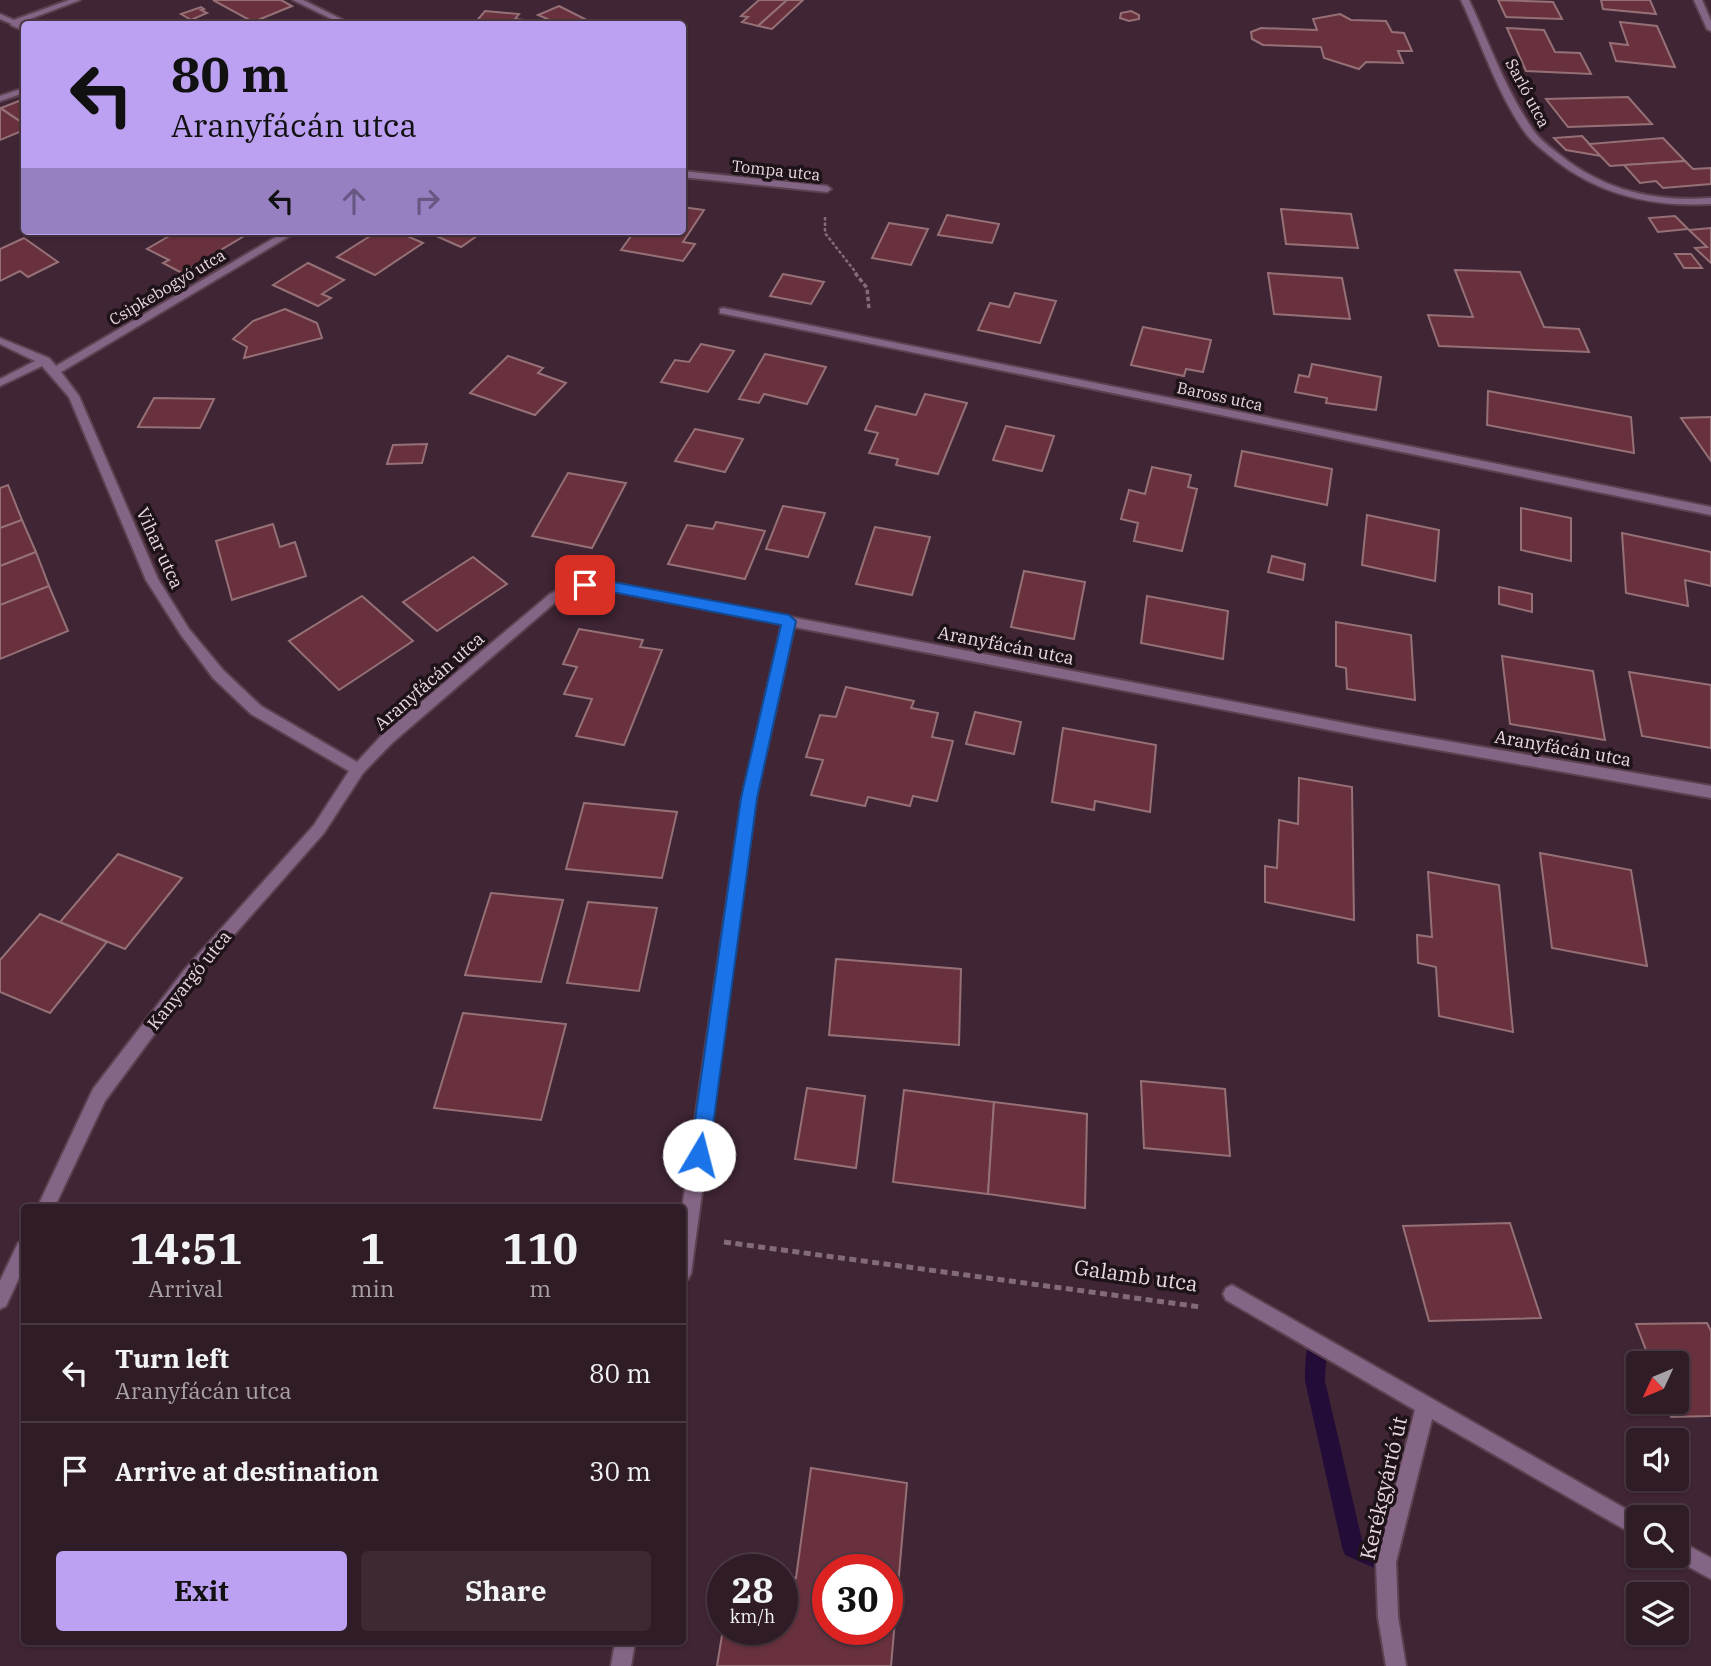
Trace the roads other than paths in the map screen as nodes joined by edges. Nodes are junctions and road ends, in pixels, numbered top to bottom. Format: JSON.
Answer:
{"nodes":[{"id":1,"x":76,"y":0,"type":"edge"},
{"id":2,"x":297,"y":0,"type":"edge"},
{"id":3,"x":1465,"y":0,"type":"edge"},
{"id":4,"x":1698,"y":0,"type":"edge"},
{"id":5,"x":0,"y":16,"type":"edge"},
{"id":6,"x":341,"y":21,"type":"edge"},
{"id":7,"x":14,"y":23,"type":"junction"},
{"id":8,"x":21,"y":27,"type":"edge"},
{"id":9,"x":1711,"y":29,"type":"edge"},
{"id":10,"x":21,"y":91,"type":"edge"},
{"id":11,"x":0,"y":99,"type":"edge"},
{"id":12,"x":686,"y":174,"type":"edge"},
{"id":13,"x":827,"y":189,"type":"road end"},
{"id":14,"x":1711,"y":201,"type":"edge"},
{"id":15,"x":286,"y":235,"type":"edge"},
{"id":16,"x":723,"y":311,"type":"dead end"},
{"id":17,"x":0,"y":341,"type":"edge"},
{"id":18,"x":46,"y":360,"type":"junction"},
{"id":19,"x":57,"y":370,"type":"junction"},
{"id":20,"x":0,"y":383,"type":"edge"},
{"id":21,"x":1711,"y":511,"type":"edge"},
{"id":22,"x":789,"y":621,"type":"junction"},
{"id":23,"x":358,"y":769,"type":"junction"},
{"id":24,"x":1711,"y":792,"type":"edge"},
{"id":25,"x":47,"y":1204,"type":"edge"},
{"id":26,"x":686,"y":1250,"type":"edge"},
{"id":27,"x":21,"y":1256,"type":"edge"},
{"id":28,"x":1232,"y":1294,"type":"road end"},
{"id":29,"x":0,"y":1300,"type":"edge"},
{"id":30,"x":1426,"y":1404,"type":"junction"},
{"id":31,"x":1626,"y":1520,"type":"edge"},
{"id":32,"x":1689,"y":1556,"type":"edge"},
{"id":33,"x":1711,"y":1569,"type":"edge"},
{"id":34,"x":624,"y":1645,"type":"edge"},
{"id":35,"x":621,"y":1666,"type":"edge"},
{"id":36,"x":1396,"y":1666,"type":"edge"}],
"edges":[{"from":1,"to":7,"type":"street"},
{"from":2,"to":6,"type":"street"},
{"from":3,"to":14,"type":"street","name":"Sarló utca"},
{"from":4,"to":9,"type":"street"},
{"from":5,"to":7,"type":"street"},
{"from":7,"to":8,"type":"street"},
{"from":10,"to":11,"type":"street"},
{"from":12,"to":13,"type":"street","name":"Tompa utca"},
{"from":15,"to":19,"type":"street","name":"Csipkebogyó utca"},
{"from":16,"to":21,"type":"street","name":"Baross utca"},
{"from":17,"to":18,"type":"street","name":"Vihar utca"},
{"from":18,"to":19,"type":"street","name":"Vihar utca"},
{"from":18,"to":20,"type":"street"},
{"from":19,"to":23,"type":"street","name":"Vihar utca"},
{"from":22,"to":23,"type":"street","name":"Aranyfácán utca"},
{"from":22,"to":24,"type":"street","name":"Aranyfácán utca"},
{"from":22,"to":26,"type":"street"},
{"from":23,"to":25,"type":"street","name":"Kanyargó utca"},
{"from":27,"to":29,"type":"street"},
{"from":28,"to":30,"type":"street"},
{"from":30,"to":31,"type":"street"},
{"from":30,"to":36,"type":"street","name":"Kerékgyártó út"},
{"from":32,"to":33,"type":"street"},
{"from":34,"to":35,"type":"street"}]}
